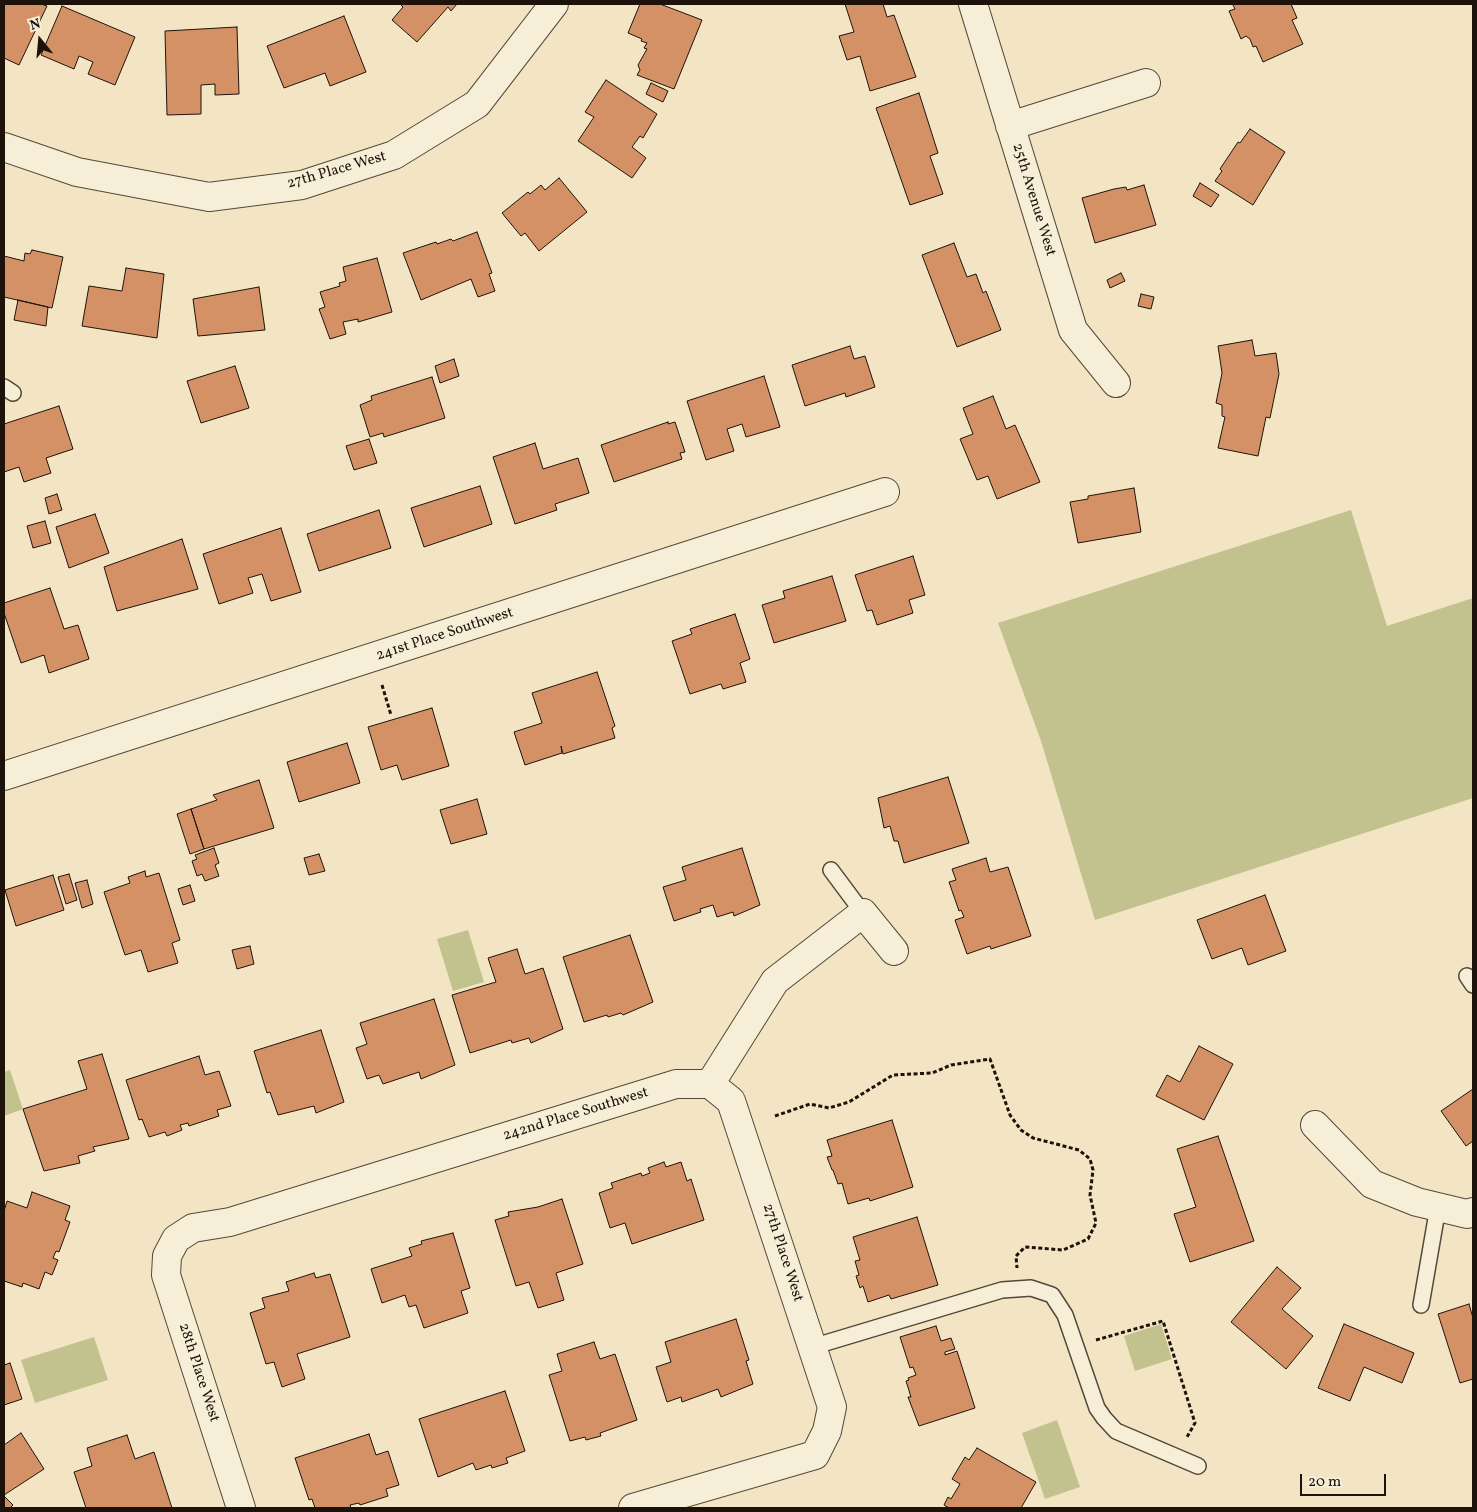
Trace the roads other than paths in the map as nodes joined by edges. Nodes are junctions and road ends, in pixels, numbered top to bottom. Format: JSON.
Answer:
{"nodes":[{"id":1,"x":554,"y":4,"type":"edge"},
{"id":2,"x":972,"y":4,"type":"edge"},
{"id":3,"x":1146,"y":83,"type":"dead end"},
{"id":4,"x":1010,"y":126,"type":"junction"},
{"id":5,"x":4,"y":147,"type":"edge"},
{"id":6,"x":1116,"y":383,"type":"dead end"},
{"id":7,"x":885,"y":492,"type":"dead end"},
{"id":8,"x":4,"y":776,"type":"edge"},
{"id":9,"x":831,"y":870,"type":"dead end"},
{"id":10,"x":863,"y":913,"type":"junction"},
{"id":11,"x":894,"y":951,"type":"dead end"},
{"id":12,"x":710,"y":1084,"type":"junction"},
{"id":13,"x":1315,"y":1125,"type":"dead end"},
{"id":14,"x":1438,"y":1207,"type":"junction"},
{"id":15,"x":1473,"y":1212,"type":"edge"},
{"id":16,"x":176,"y":1239,"type":"joint"},
{"id":17,"x":1421,"y":1305,"type":"dead end"},
{"id":18,"x":812,"y":1347,"type":"junction"},
{"id":19,"x":1198,"y":1466,"type":"dead end"},
{"id":20,"x":242,"y":1508,"type":"edge"},
{"id":21,"x":633,"y":1508,"type":"edge"}],
"edges":[{"from":1,"to":5,"type":"street","name":"27th Place West"},
{"from":2,"to":4,"type":"street","name":"25th Avenue West"},
{"from":3,"to":4,"type":"street"},
{"from":4,"to":6,"type":"street","name":"25th Avenue West"},
{"from":7,"to":8,"type":"street","name":"241st Place Southwest"},
{"from":9,"to":10,"type":"lane"},
{"from":10,"to":11,"type":"street"},
{"from":10,"to":12,"type":"street"},
{"from":12,"to":16,"type":"street","name":"242nd Place Southwest"},
{"from":12,"to":18,"type":"street","name":"27th Place West"},
{"from":13,"to":14,"type":"street"},
{"from":14,"to":15,"type":"street"},
{"from":14,"to":17,"type":"lane"},
{"from":16,"to":20,"type":"street","name":"28th Place West"},
{"from":18,"to":19,"type":"lane"},
{"from":18,"to":21,"type":"street","name":"27th Place West"}]}
